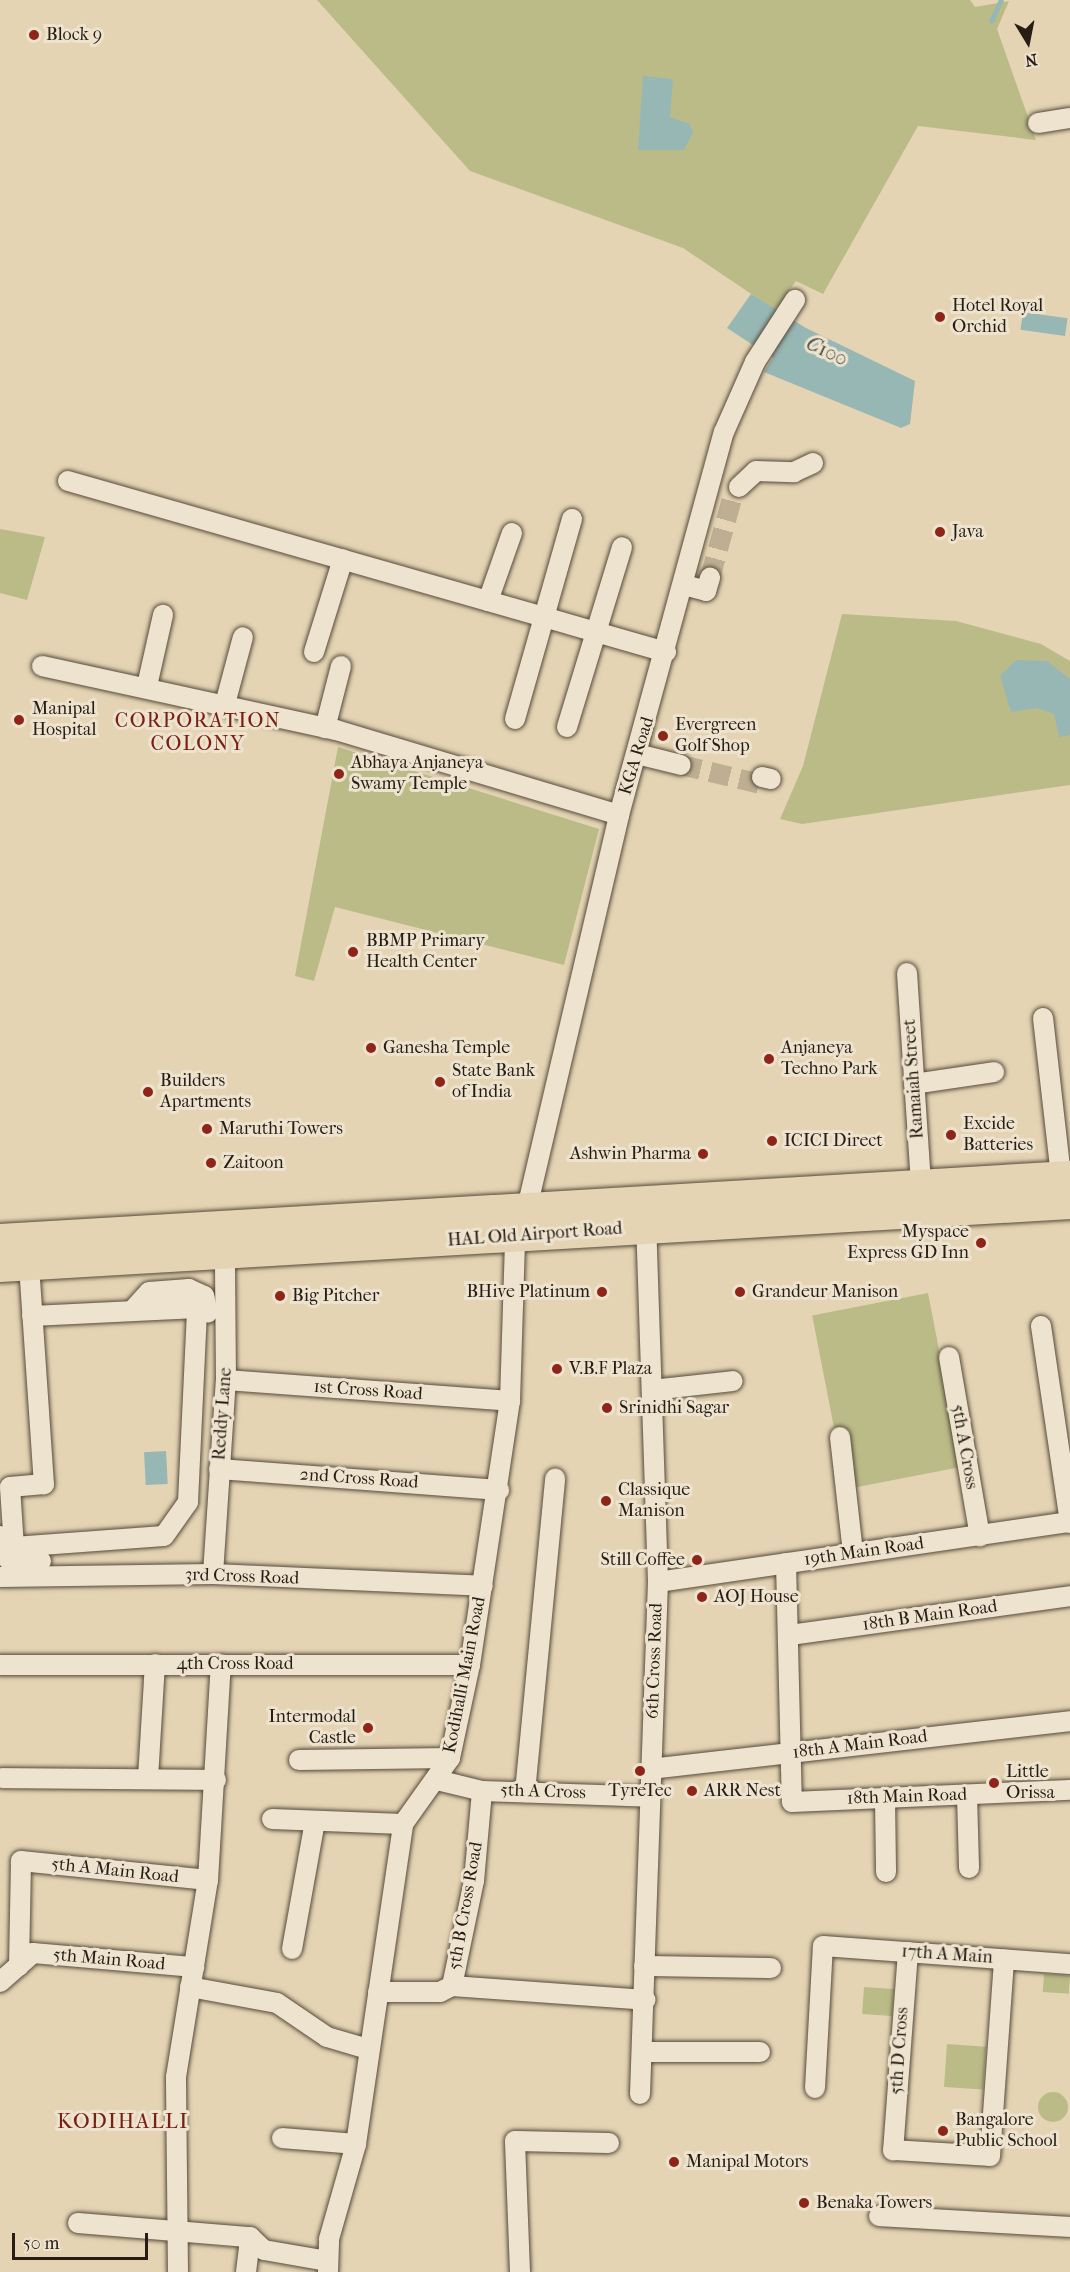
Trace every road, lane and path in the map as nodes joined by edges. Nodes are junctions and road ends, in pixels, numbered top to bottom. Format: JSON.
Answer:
{"nodes":[{"id":1,"x":1070,"y":118,"type":"edge"},
{"id":2,"x":1038,"y":123,"type":"dead end"},
{"id":3,"x":789,"y":307,"type":"dead end"},
{"id":4,"x":813,"y":463,"type":"dead end"},
{"id":5,"x":68,"y":481,"type":"dead end"},
{"id":6,"x":709,"y":490,"type":"junction"},
{"id":7,"x":572,"y":519,"type":"dead end"},
{"id":8,"x":512,"y":533,"type":"dead end"},
{"id":9,"x":622,"y":547,"type":"dead end"},
{"id":10,"x":343,"y":559,"type":"junction"},
{"id":11,"x":710,"y":578,"type":"dead end"},
{"id":12,"x":684,"y":585,"type":"junction"},
{"id":13,"x":488,"y":601,"type":"junction"},
{"id":14,"x":163,"y":615,"type":"dead end"},
{"id":15,"x":540,"y":620,"type":"junction"},
{"id":16,"x":598,"y":633,"type":"junction"},
{"id":17,"x":243,"y":637,"type":"dead end"},
{"id":18,"x":314,"y":652,"type":"dead end"},
{"id":19,"x":666,"y":652,"type":"junction"},
{"id":20,"x":42,"y":666,"type":"dead end"},
{"id":21,"x":340,"y":666,"type":"dead end"},
{"id":22,"x":147,"y":686,"type":"junction"},
{"id":23,"x":225,"y":704,"type":"junction"},
{"id":24,"x":514,"y":719,"type":"dead end"},
{"id":25,"x":567,"y":727,"type":"dead end"},
{"id":26,"x":325,"y":728,"type":"junction"},
{"id":27,"x":639,"y":749,"type":"junction"},
{"id":28,"x":682,"y":760,"type":"tunnel mouth"},
{"id":29,"x":619,"y":815,"type":"junction"},
{"id":30,"x":907,"y":973,"type":"dead end"},
{"id":31,"x":1043,"y":1018,"type":"dead end"},
{"id":32,"x":994,"y":1072,"type":"dead end"},
{"id":33,"x":914,"y":1084,"type":"junction"},
{"id":34,"x":1065,"y":1177,"type":"edge"},
{"id":35,"x":921,"y":1186,"type":"junction"},
{"id":36,"x":527,"y":1208,"type":"junction"},
{"id":37,"x":646,"y":1228,"type":"junction"},
{"id":38,"x":515,"y":1238,"type":"junction"},
{"id":39,"x":0,"y":1239,"type":"edge"},
{"id":40,"x":225,"y":1253,"type":"junction"},
{"id":41,"x":14,"y":1266,"type":"edge"},
{"id":42,"x":132,"y":1311,"type":"junction"},
{"id":43,"x":208,"y":1313,"type":"dead end"},
{"id":44,"x":32,"y":1316,"type":"junction"},
{"id":45,"x":1041,"y":1326,"type":"dead end"},
{"id":46,"x":949,"y":1357,"type":"dead end"},
{"id":47,"x":226,"y":1380,"type":"junction"},
{"id":48,"x":733,"y":1381,"type":"dead end"},
{"id":49,"x":652,"y":1390,"type":"junction"},
{"id":50,"x":510,"y":1401,"type":"junction"},
{"id":51,"x":840,"y":1437,"type":"dead end"},
{"id":52,"x":1064,"y":1465,"type":"edge"},
{"id":53,"x":219,"y":1469,"type":"junction"},
{"id":54,"x":555,"y":1479,"type":"dead end"},
{"id":55,"x":499,"y":1490,"type":"junction"},
{"id":56,"x":6,"y":1505,"type":"edge"},
{"id":57,"x":1070,"y":1523,"type":"edge"},
{"id":58,"x":0,"y":1536,"type":"edge"},
{"id":59,"x":980,"y":1536,"type":"junction"},
{"id":60,"x":853,"y":1553,"type":"junction"},
{"id":61,"x":41,"y":1561,"type":"dead end"},
{"id":62,"x":786,"y":1563,"type":"junction"},
{"id":63,"x":213,"y":1574,"type":"junction"},
{"id":64,"x":0,"y":1577,"type":"edge"},
{"id":65,"x":658,"y":1582,"type":"junction"},
{"id":66,"x":483,"y":1586,"type":"junction"},
{"id":67,"x":1070,"y":1596,"type":"edge"},
{"id":68,"x":790,"y":1635,"type":"junction"},
{"id":69,"x":154,"y":1664,"type":"junction"},
{"id":70,"x":222,"y":1664,"type":"junction"},
{"id":71,"x":0,"y":1665,"type":"edge"},
{"id":72,"x":470,"y":1665,"type":"junction"},
{"id":73,"x":1070,"y":1721,"type":"edge"},
{"id":74,"x":792,"y":1753,"type":"junction"},
{"id":75,"x":450,"y":1758,"type":"junction"},
{"id":76,"x":299,"y":1760,"type":"dead end"},
{"id":77,"x":650,"y":1769,"type":"junction"},
{"id":78,"x":2,"y":1778,"type":"edge"},
{"id":79,"x":148,"y":1778,"type":"junction"},
{"id":80,"x":216,"y":1780,"type":"junction"},
{"id":81,"x":437,"y":1780,"type":"junction"},
{"id":82,"x":1070,"y":1790,"type":"edge"},
{"id":83,"x":482,"y":1791,"type":"junction"},
{"id":84,"x":525,"y":1792,"type":"junction"},
{"id":85,"x":967,"y":1795,"type":"junction"},
{"id":86,"x":650,"y":1797,"type":"junction"},
{"id":87,"x":885,"y":1798,"type":"junction"},
{"id":88,"x":272,"y":1819,"type":"dead end"},
{"id":89,"x":315,"y":1821,"type":"junction"},
{"id":90,"x":403,"y":1824,"type":"junction"},
{"id":91,"x":969,"y":1868,"type":"dead end"},
{"id":92,"x":886,"y":1872,"type":"dead end"},
{"id":93,"x":208,"y":1880,"type":"junction"},
{"id":94,"x":292,"y":1949,"type":"dead end"},
{"id":95,"x":908,"y":1952,"type":"junction"},
{"id":96,"x":1004,"y":1959,"type":"junction"},
{"id":97,"x":1070,"y":1964,"type":"edge"},
{"id":98,"x":19,"y":1966,"type":"junction"},
{"id":99,"x":645,"y":1966,"type":"junction"},
{"id":100,"x":194,"y":1967,"type":"junction"},
{"id":101,"x":771,"y":1968,"type":"dead end"},
{"id":102,"x":0,"y":1982,"type":"edge"},
{"id":103,"x":452,"y":1986,"type":"junction"},
{"id":104,"x":190,"y":1987,"type":"junction"},
{"id":105,"x":378,"y":1992,"type":"junction"},
{"id":106,"x":645,"y":2000,"type":"junction"},
{"id":107,"x":368,"y":2049,"type":"junction"},
{"id":108,"x":643,"y":2052,"type":"junction"},
{"id":109,"x":760,"y":2052,"type":"dead end"},
{"id":110,"x":815,"y":2088,"type":"dead end"},
{"id":111,"x":640,"y":2094,"type":"dead end"},
{"id":112,"x":282,"y":2138,"type":"dead end"},
{"id":113,"x":609,"y":2143,"type":"dead end"},
{"id":114,"x":357,"y":2144,"type":"junction"},
{"id":115,"x":879,"y":2217,"type":"dead end"},
{"id":116,"x":78,"y":2223,"type":"dead end"},
{"id":117,"x":1070,"y":2226,"type":"edge"},
{"id":118,"x":178,"y":2234,"type":"junction"},
{"id":119,"x":250,"y":2237,"type":"junction"},
{"id":120,"x":328,"y":2267,"type":"edge"},
{"id":121,"x":178,"y":2272,"type":"edge"},
{"id":122,"x":246,"y":2272,"type":"edge"},
{"id":123,"x":520,"y":2272,"type":"edge"}],
"edges":[{"from":1,"to":2,"type":"street"},
{"from":3,"to":6,"type":"street","name":"KGA Road"},
{"from":4,"to":6,"type":"street"},
{"from":5,"to":10,"type":"street"},
{"from":6,"to":12,"type":"street","name":"KGA Road"},
{"from":7,"to":15,"type":"street"},
{"from":8,"to":13,"type":"street"},
{"from":9,"to":16,"type":"street"},
{"from":10,"to":13,"type":"street"},
{"from":10,"to":18,"type":"street"},
{"from":11,"to":12,"type":"street"},
{"from":12,"to":19,"type":"street","name":"KGA Road"},
{"from":13,"to":15,"type":"street"},
{"from":14,"to":22,"type":"street"},
{"from":15,"to":16,"type":"street"},
{"from":15,"to":24,"type":"street"},
{"from":16,"to":19,"type":"street"},
{"from":16,"to":25,"type":"street"},
{"from":17,"to":23,"type":"street"},
{"from":19,"to":27,"type":"street","name":"KGA Road"},
{"from":20,"to":22,"type":"street"},
{"from":21,"to":26,"type":"street"},
{"from":22,"to":23,"type":"street"},
{"from":23,"to":26,"type":"street"},
{"from":26,"to":29,"type":"street"},
{"from":27,"to":28,"type":"street"},
{"from":27,"to":29,"type":"street","name":"KGA Road"},
{"from":29,"to":36,"type":"street","name":"KGA Road"},
{"from":30,"to":33,"type":"street","name":"Ramaiah Street"},
{"from":31,"to":34,"type":"street"},
{"from":32,"to":33,"type":"street"},
{"from":33,"to":35,"type":"street","name":"Ramaiah Street"},
{"from":34,"to":35,"type":"main road","name":"HAL Old Airport Road"},
{"from":34,"to":37,"type":"main road","name":"HAL Old Airport Road"},
{"from":35,"to":36,"type":"main road","name":"HAL Old Airport Road"},
{"from":36,"to":39,"type":"main road","name":"HAL Old Airport Road"},
{"from":37,"to":38,"type":"main road","name":"HAL Old Airport Road"},
{"from":37,"to":49,"type":"street","name":"6th Cross Road"},
{"from":38,"to":40,"type":"main road","name":"HAL Old Airport Road"},
{"from":38,"to":50,"type":"street","name":"Kodihalli Main Road"},
{"from":40,"to":41,"type":"main road","name":"HAL Old Airport Road"},
{"from":40,"to":47,"type":"street","name":"Reddy Lane"},
{"from":41,"to":44,"type":"street"},
{"from":42,"to":43,"type":"street"},
{"from":42,"to":44,"type":"street"},
{"from":42,"to":56,"type":"street"},
{"from":44,"to":56,"type":"street"},
{"from":45,"to":52,"type":"street"},
{"from":46,"to":59,"type":"street","name":"5th A Cross"},
{"from":47,"to":50,"type":"street","name":"1st Cross Road"},
{"from":47,"to":53,"type":"street","name":"Reddy Lane"},
{"from":48,"to":49,"type":"street"},
{"from":49,"to":65,"type":"street","name":"6th Cross Road"},
{"from":50,"to":55,"type":"street","name":"Kodihalli Main Road"},
{"from":51,"to":60,"type":"street"},
{"from":52,"to":57,"type":"street"},
{"from":53,"to":55,"type":"street","name":"2nd Cross Road"},
{"from":53,"to":63,"type":"street","name":"Reddy Lane"},
{"from":54,"to":84,"type":"street"},
{"from":55,"to":66,"type":"street","name":"Kodihalli Main Road"},
{"from":57,"to":59,"type":"street","name":"19th Main Road"},
{"from":58,"to":61,"type":"street"},
{"from":59,"to":60,"type":"street","name":"19th Main Road"},
{"from":60,"to":62,"type":"street","name":"19th Main Road"},
{"from":62,"to":65,"type":"street","name":"19th Main Road"},
{"from":62,"to":68,"type":"street"},
{"from":63,"to":64,"type":"street","name":"3rd Cross Road"},
{"from":63,"to":66,"type":"street","name":"3rd Cross Road"},
{"from":65,"to":77,"type":"street","name":"6th Cross Road"},
{"from":66,"to":72,"type":"street","name":"Kodihalli Main Road"},
{"from":67,"to":68,"type":"street","name":"18th B Main Road"},
{"from":68,"to":74,"type":"street"},
{"from":69,"to":70,"type":"street","name":"4th Cross Road"},
{"from":69,"to":71,"type":"street","name":"4th Cross Road"},
{"from":69,"to":79,"type":"street"},
{"from":70,"to":72,"type":"street","name":"4th Cross Road"},
{"from":70,"to":80,"type":"street"},
{"from":72,"to":75,"type":"street","name":"Kodihalli Main Road"},
{"from":73,"to":74,"type":"street","name":"18th A Main Road"},
{"from":74,"to":77,"type":"street","name":"18th A Main Road"},
{"from":74,"to":87,"type":"street","name":"18th Main Road"},
{"from":75,"to":76,"type":"street"},
{"from":75,"to":81,"type":"street","name":"Kodihalli Main Road"},
{"from":77,"to":86,"type":"street","name":"6th Cross Road"},
{"from":78,"to":79,"type":"street"},
{"from":79,"to":80,"type":"street"},
{"from":80,"to":93,"type":"street"},
{"from":81,"to":83,"type":"street","name":"5th A Cross"},
{"from":81,"to":90,"type":"street","name":"Kodihalli Main Road"},
{"from":82,"to":85,"type":"street","name":"18th Main Road"},
{"from":83,"to":84,"type":"street","name":"5th A Cross"},
{"from":83,"to":103,"type":"street","name":"5th B Cross Road"},
{"from":84,"to":86,"type":"street","name":"5th A Cross"},
{"from":85,"to":87,"type":"street","name":"18th Main Road"},
{"from":85,"to":91,"type":"street"},
{"from":86,"to":99,"type":"street","name":"6th Cross Road"},
{"from":87,"to":92,"type":"street"},
{"from":88,"to":89,"type":"street"},
{"from":89,"to":90,"type":"street"},
{"from":89,"to":94,"type":"street"},
{"from":90,"to":105,"type":"street","name":"Kodihalli Main Road"},
{"from":93,"to":98,"type":"street","name":"5th A Main Road"},
{"from":93,"to":100,"type":"street"},
{"from":95,"to":96,"type":"street","name":"17th A Main"},
{"from":95,"to":96,"type":"street","name":"5th D Cross"},
{"from":95,"to":110,"type":"street","name":"17th A Main"},
{"from":96,"to":97,"type":"street","name":"17th A Main"},
{"from":98,"to":100,"type":"street","name":"5th Main Road"},
{"from":98,"to":102,"type":"street","name":"5th Main Road"},
{"from":99,"to":101,"type":"street"},
{"from":99,"to":106,"type":"street","name":"6th Cross Road"},
{"from":100,"to":104,"type":"street"},
{"from":103,"to":105,"type":"street"},
{"from":103,"to":106,"type":"street"},
{"from":104,"to":107,"type":"street"},
{"from":104,"to":118,"type":"street"},
{"from":105,"to":107,"type":"street","name":"Kodihalli Main Road"},
{"from":106,"to":108,"type":"street","name":"6th Cross Road"},
{"from":107,"to":114,"type":"street","name":"Kodihalli Main Road"},
{"from":108,"to":109,"type":"street"},
{"from":108,"to":111,"type":"street","name":"6th Cross Road"},
{"from":112,"to":114,"type":"street"},
{"from":113,"to":123,"type":"street"},
{"from":114,"to":120,"type":"street","name":"Kodihalli Main Road"},
{"from":115,"to":117,"type":"street"},
{"from":116,"to":118,"type":"street"},
{"from":118,"to":119,"type":"street"},
{"from":118,"to":121,"type":"street"},
{"from":119,"to":120,"type":"street"},
{"from":119,"to":122,"type":"street"}]}
